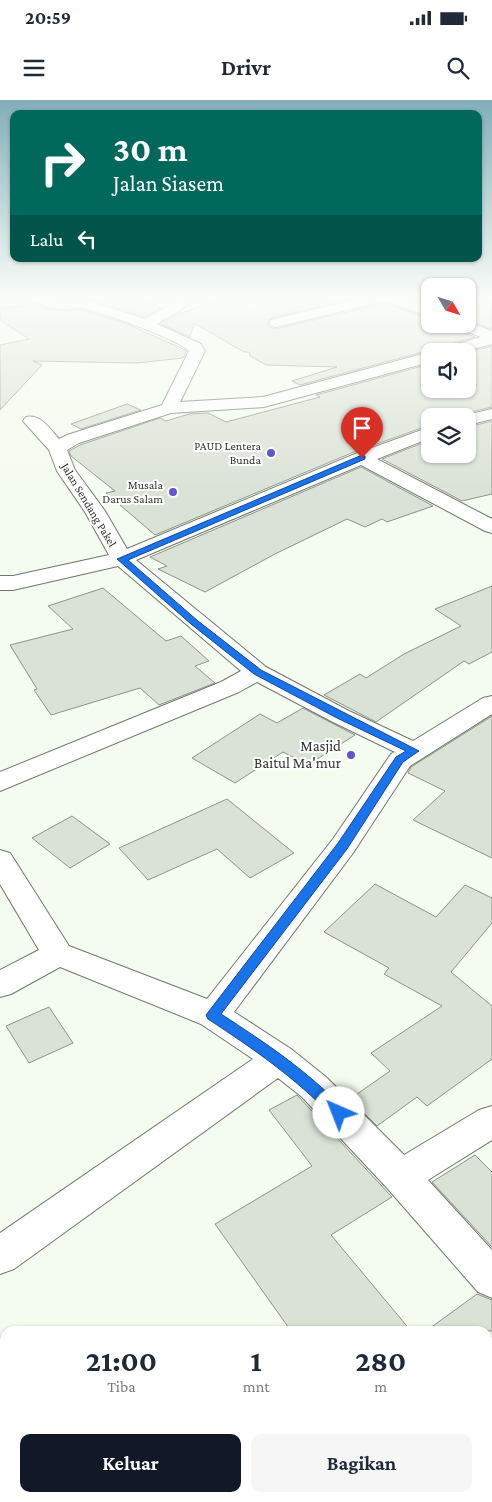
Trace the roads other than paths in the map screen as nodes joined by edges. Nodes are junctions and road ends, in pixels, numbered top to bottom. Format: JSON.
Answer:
{"nodes":[{"id":1,"x":190,"y":364,"type":"edge"},
{"id":2,"x":403,"y":364,"type":"edge"},
{"id":3,"x":169,"y":408,"type":"junction"},
{"id":4,"x":492,"y":414,"type":"edge"},
{"id":5,"x":476,"y":418,"type":"edge"},
{"id":6,"x":32,"y":421,"type":"dead end"},
{"id":7,"x":421,"y":435,"type":"edge"},
{"id":8,"x":57,"y":448,"type":"junction"},
{"id":9,"x":362,"y":458,"type":"junction"},
{"id":10,"x":492,"y":527,"type":"edge"},
{"id":11,"x":122,"y":559,"type":"junction"},
{"id":12,"x":0,"y":583,"type":"edge"},
{"id":13,"x":258,"y":672,"type":"junction"},
{"id":14,"x":492,"y":703,"type":"edge"},
{"id":15,"x":414,"y":751,"type":"junction"},
{"id":16,"x":0,"y":782,"type":"edge"},
{"id":17,"x":0,"y":860,"type":"edge"},
{"id":18,"x":58,"y":954,"type":"junction"},
{"id":19,"x":0,"y":984,"type":"edge"},
{"id":20,"x":213,"y":1015,"type":"junction"},
{"id":21,"x":279,"y":1059,"type":"junction"},
{"id":22,"x":492,"y":1120,"type":"edge"},
{"id":23,"x":401,"y":1177,"type":"junction"},
{"id":24,"x":0,"y":1256,"type":"edge"},
{"id":25,"x":492,"y":1279,"type":"edge"}],
"edges":[{"from":1,"to":3,"type":"street"},
{"from":2,"to":3,"type":"street","name":"Jalan Sendang Pakel"},
{"from":3,"to":8,"type":"street","name":"Jalan Sendang Pakel"},
{"from":4,"to":5,"type":"street"},
{"from":6,"to":8,"type":"street"},
{"from":7,"to":9,"type":"street"},
{"from":8,"to":11,"type":"street","name":"Jalan Sendang Pakel"},
{"from":9,"to":10,"type":"street"},
{"from":9,"to":11,"type":"street"},
{"from":11,"to":12,"type":"street"},
{"from":11,"to":13,"type":"street","name":"Jalan Sendang Pakel"},
{"from":13,"to":15,"type":"street","name":"Jalan Sendang Pakel"},
{"from":13,"to":16,"type":"street"},
{"from":14,"to":15,"type":"street"},
{"from":15,"to":20,"type":"street"},
{"from":17,"to":18,"type":"street"},
{"from":18,"to":19,"type":"street"},
{"from":18,"to":20,"type":"street"},
{"from":20,"to":21,"type":"street"},
{"from":21,"to":23,"type":"street"},
{"from":21,"to":24,"type":"street"},
{"from":22,"to":23,"type":"street"},
{"from":23,"to":25,"type":"street"}]}
